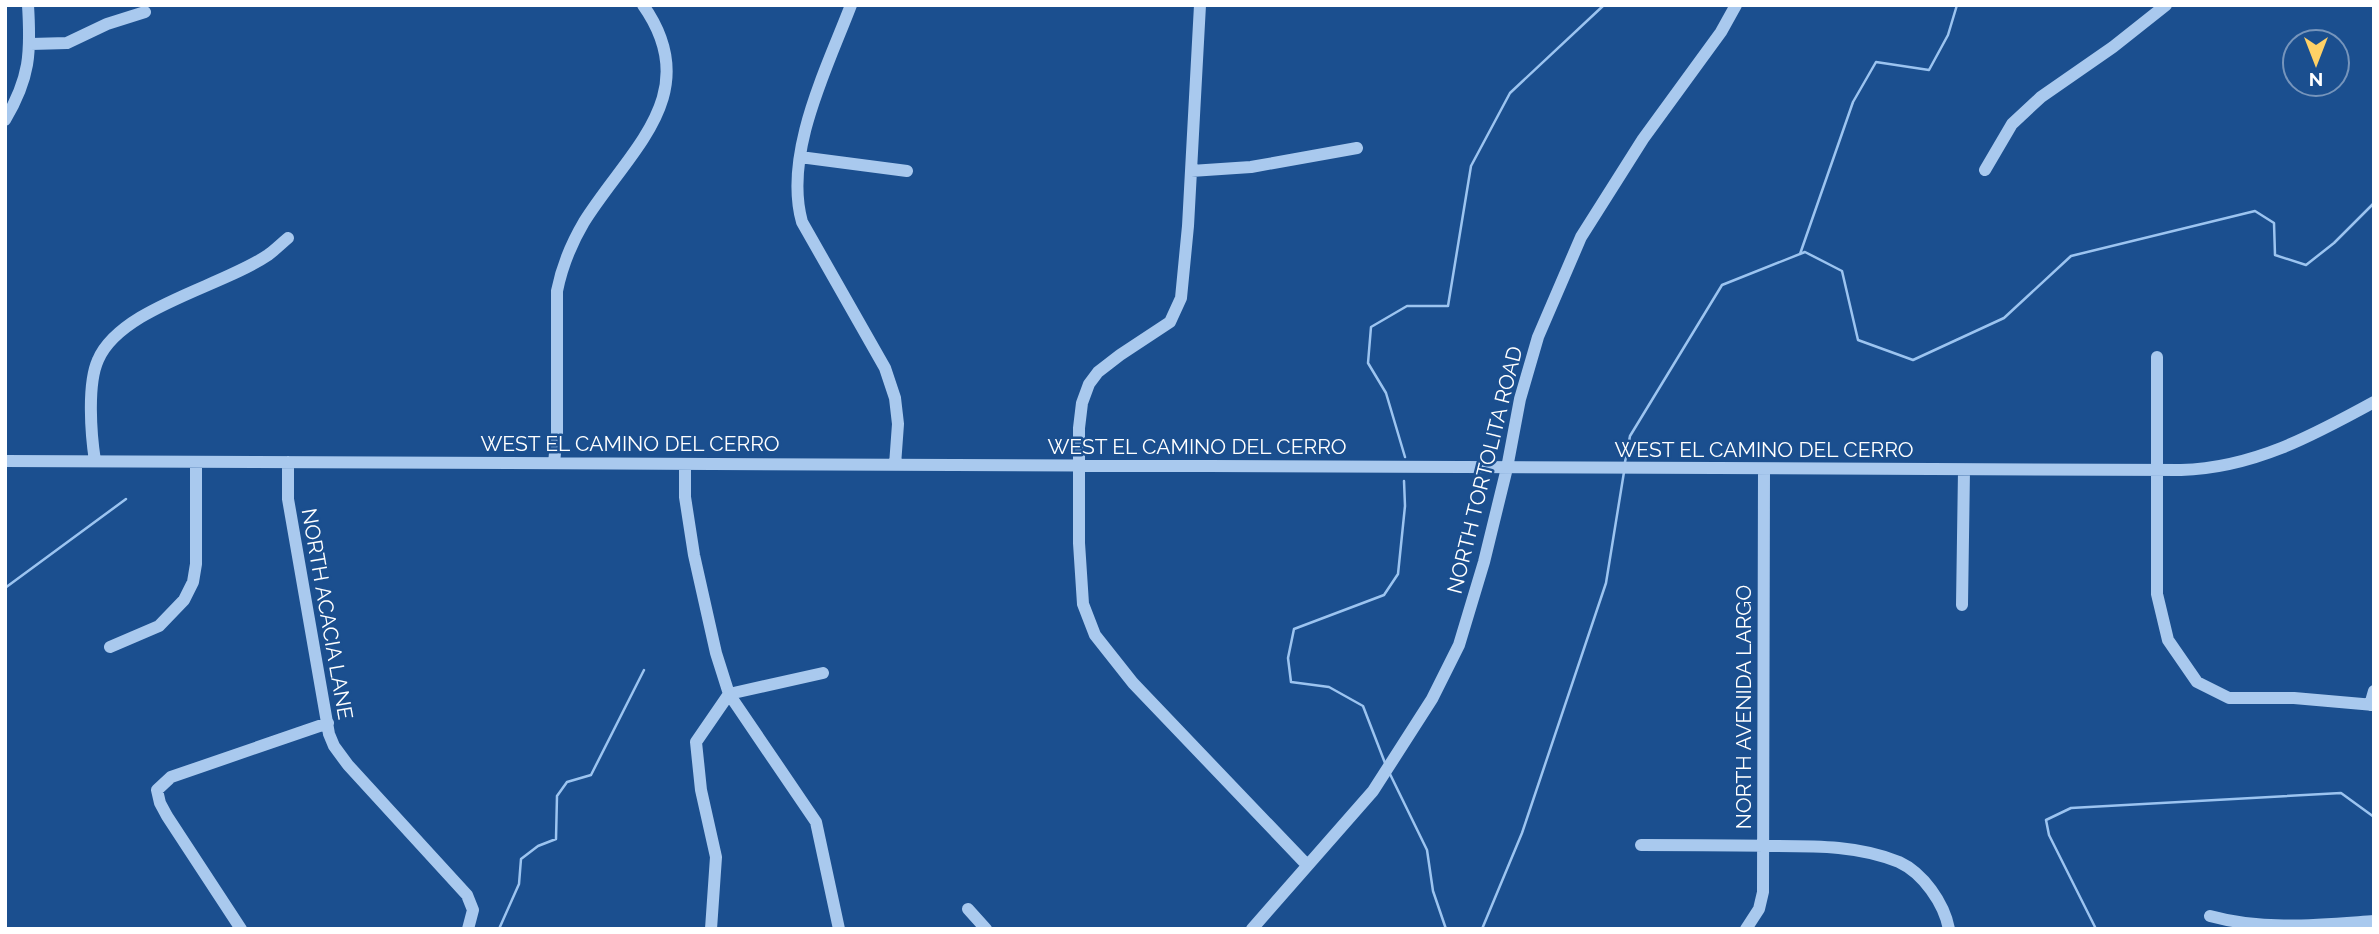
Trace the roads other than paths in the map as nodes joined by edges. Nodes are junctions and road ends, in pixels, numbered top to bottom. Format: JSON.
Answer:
{"nodes":[{"id":1,"x":28,"y":5,"type":"edge"},
{"id":2,"x":643,"y":5,"type":"edge"},
{"id":3,"x":851,"y":5,"type":"edge"},
{"id":4,"x":1200,"y":5,"type":"edge"},
{"id":5,"x":1736,"y":5,"type":"edge"},
{"id":6,"x":2166,"y":5,"type":"edge"},
{"id":7,"x":145,"y":12,"type":"dead end"},
{"id":8,"x":31,"y":44,"type":"junction"},
{"id":9,"x":5,"y":120,"type":"edge"},
{"id":10,"x":1357,"y":148,"type":"dead end"},
{"id":11,"x":800,"y":157,"type":"junction"},
{"id":12,"x":1984,"y":170,"type":"dead end"},
{"id":13,"x":907,"y":171,"type":"dead end"},
{"id":14,"x":1191,"y":171,"type":"junction"},
{"id":15,"x":288,"y":238,"type":"dead end"},
{"id":16,"x":2157,"y":357,"type":"dead end"},
{"id":17,"x":2374,"y":402,"type":"edge"},
{"id":18,"x":5,"y":461,"type":"edge"},
{"id":19,"x":94,"y":461,"type":"junction"},
{"id":20,"x":196,"y":462,"type":"junction"},
{"id":21,"x":288,"y":462,"type":"junction"},
{"id":22,"x":554,"y":463,"type":"junction"},
{"id":23,"x":685,"y":464,"type":"junction"},
{"id":24,"x":895,"y":465,"type":"junction"},
{"id":25,"x":1079,"y":466,"type":"junction"},
{"id":26,"x":1507,"y":468,"type":"junction"},
{"id":27,"x":1764,"y":469,"type":"junction"},
{"id":28,"x":1964,"y":470,"type":"junction"},
{"id":29,"x":2158,"y":470,"type":"junction"},
{"id":30,"x":1962,"y":605,"type":"dead end"},
{"id":31,"x":110,"y":647,"type":"dead end"},
{"id":32,"x":823,"y":673,"type":"dead end"},
{"id":33,"x":2374,"y":691,"type":"edge"},
{"id":34,"x":729,"y":694,"type":"junction"},
{"id":35,"x":2372,"y":705,"type":"edge"},
{"id":36,"x":328,"y":723,"type":"junction"},
{"id":37,"x":1641,"y":845,"type":"dead end"},
{"id":38,"x":1762,"y":845,"type":"junction"},
{"id":39,"x":1307,"y":865,"type":"junction"},
{"id":40,"x":968,"y":909,"type":"dead end"},
{"id":41,"x":2210,"y":916,"type":"dead end"},
{"id":42,"x":2374,"y":921,"type":"edge"},
{"id":43,"x":241,"y":929,"type":"edge"},
{"id":44,"x":468,"y":929,"type":"edge"},
{"id":45,"x":711,"y":929,"type":"edge"},
{"id":46,"x":839,"y":929,"type":"edge"},
{"id":47,"x":986,"y":929,"type":"edge"},
{"id":48,"x":1252,"y":929,"type":"edge"},
{"id":49,"x":1746,"y":929,"type":"edge"},
{"id":50,"x":1949,"y":929,"type":"edge"}],
"edges":[{"from":1,"to":8,"type":"street"},
{"from":2,"to":22,"type":"street"},
{"from":3,"to":11,"type":"street"},
{"from":4,"to":14,"type":"street"},
{"from":5,"to":26,"type":"street","name":"NORTH TORTOLITA ROAD"},
{"from":6,"to":12,"type":"street"},
{"from":7,"to":8,"type":"street"},
{"from":8,"to":9,"type":"street"},
{"from":10,"to":14,"type":"street"},
{"from":11,"to":13,"type":"street"},
{"from":11,"to":24,"type":"street"},
{"from":14,"to":25,"type":"street"},
{"from":15,"to":19,"type":"street"},
{"from":16,"to":29,"type":"street"},
{"from":17,"to":29,"type":"street","name":"WEST EL CAMINO DEL CERRO"},
{"from":18,"to":19,"type":"street","name":"WEST EL CAMINO DEL CERRO"},
{"from":19,"to":20,"type":"street","name":"WEST EL CAMINO DEL CERRO"},
{"from":20,"to":21,"type":"street","name":"WEST EL CAMINO DEL CERRO"},
{"from":20,"to":31,"type":"street"},
{"from":21,"to":22,"type":"street","name":"WEST EL CAMINO DEL CERRO"},
{"from":21,"to":36,"type":"street","name":"NORTH ACACIA LANE"},
{"from":22,"to":23,"type":"street","name":"WEST EL CAMINO DEL CERRO"},
{"from":23,"to":24,"type":"street","name":"WEST EL CAMINO DEL CERRO"},
{"from":23,"to":34,"type":"street"},
{"from":24,"to":25,"type":"street","name":"WEST EL CAMINO DEL CERRO"},
{"from":25,"to":26,"type":"street","name":"WEST EL CAMINO DEL CERRO"},
{"from":25,"to":39,"type":"street"},
{"from":26,"to":27,"type":"street","name":"WEST EL CAMINO DEL CERRO"},
{"from":26,"to":39,"type":"street","name":"NORTH TORTOLITA ROAD"},
{"from":27,"to":28,"type":"street","name":"WEST EL CAMINO DEL CERRO"},
{"from":27,"to":38,"type":"street","name":"NORTH AVENIDA LARGO"},
{"from":28,"to":29,"type":"street","name":"WEST EL CAMINO DEL CERRO"},
{"from":28,"to":30,"type":"street"},
{"from":29,"to":35,"type":"street"},
{"from":32,"to":34,"type":"street"},
{"from":33,"to":35,"type":"street"},
{"from":34,"to":45,"type":"street"},
{"from":34,"to":46,"type":"street"},
{"from":36,"to":43,"type":"street"},
{"from":36,"to":44,"type":"street","name":"NORTH ACACIA LANE"},
{"from":37,"to":38,"type":"street"},
{"from":38,"to":49,"type":"street"},
{"from":38,"to":50,"type":"street","name":"NORTH AVENIDA LARGO"},
{"from":39,"to":48,"type":"street","name":"NORTH TORTOLITA ROAD"},
{"from":40,"to":47,"type":"street"},
{"from":41,"to":42,"type":"street"}]}
